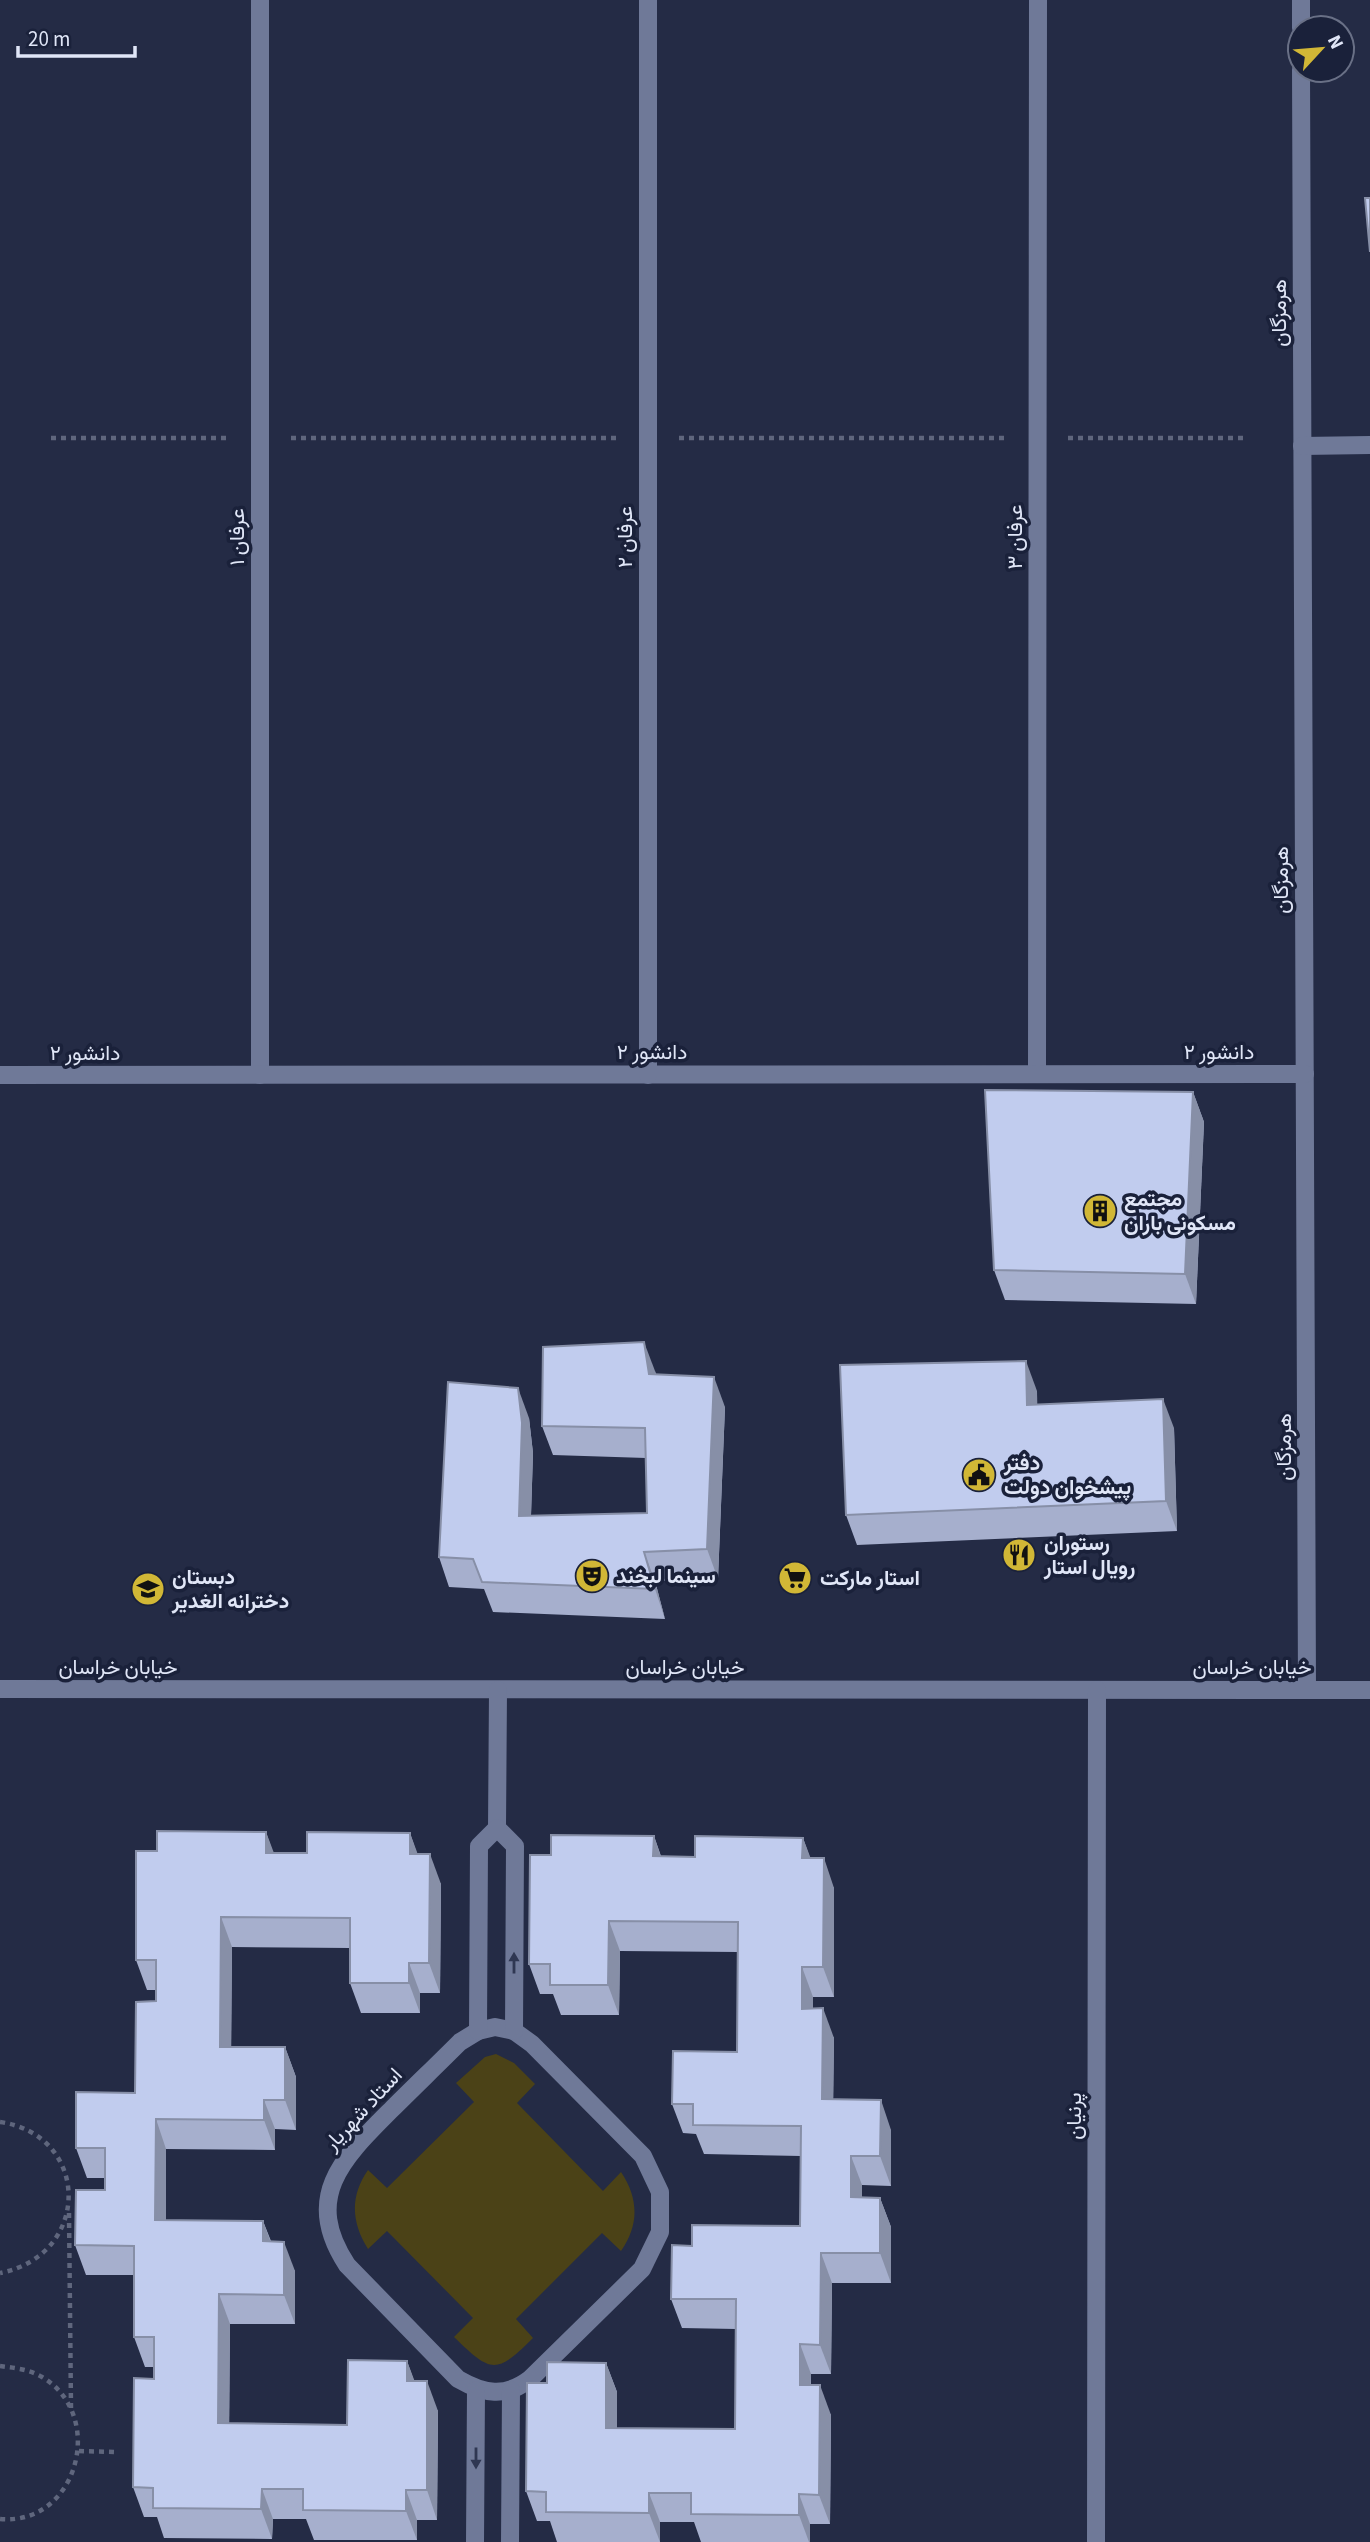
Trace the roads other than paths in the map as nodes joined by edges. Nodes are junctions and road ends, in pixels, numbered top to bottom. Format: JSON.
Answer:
{"nodes":[{"id":1,"x":260,"y":0,"type":"edge"},
{"id":2,"x":648,"y":0,"type":"edge"},
{"id":3,"x":1038,"y":0,"type":"edge"},
{"id":4,"x":1301,"y":84,"type":"edge"},
{"id":5,"x":1370,"y":445,"type":"edge"},
{"id":6,"x":1302,"y":446,"type":"junction"},
{"id":7,"x":1037,"y":1074,"type":"junction"},
{"id":8,"x":1305,"y":1074,"type":"junction"},
{"id":9,"x":0,"y":1075,"type":"edge"},
{"id":10,"x":260,"y":1075,"type":"junction"},
{"id":11,"x":648,"y":1075,"type":"junction"},
{"id":12,"x":0,"y":1689,"type":"edge"},
{"id":13,"x":498,"y":1690,"type":"junction"},
{"id":14,"x":1097,"y":1690,"type":"junction"},
{"id":15,"x":1307,"y":1690,"type":"junction"},
{"id":16,"x":1370,"y":1690,"type":"edge"},
{"id":17,"x":497,"y":1828,"type":"junction"},
{"id":18,"x":478,"y":2031,"type":"junction"},
{"id":19,"x":514,"y":2031,"type":"junction"},
{"id":20,"x":476,"y":2390,"type":"junction"},
{"id":21,"x":511,"y":2390,"type":"junction"},
{"id":22,"x":475,"y":2542,"type":"edge"},
{"id":23,"x":510,"y":2542,"type":"edge"},
{"id":24,"x":1096,"y":2542,"type":"edge"}],
"edges":[{"from":1,"to":10,"type":"street","name":"عرفان ۱"},
{"from":2,"to":11,"type":"street","name":"عرفان ۲"},
{"from":3,"to":7,"type":"street","name":"عرفان ۳"},
{"from":4,"to":6,"type":"street","name":"هرمزگان"},
{"from":5,"to":6,"type":"street"},
{"from":6,"to":8,"type":"street","name":"هرمزگان"},
{"from":7,"to":8,"type":"street","name":"دانشور ۲"},
{"from":7,"to":11,"type":"street","name":"دانشور ۲"},
{"from":8,"to":15,"type":"street","name":"هرمزگان"},
{"from":9,"to":10,"type":"street","name":"دانشور ۲"},
{"from":10,"to":11,"type":"street","name":"دانشور ۲"},
{"from":12,"to":13,"type":"street","name":"خیابان خراسان"},
{"from":13,"to":14,"type":"street","name":"خیابان خراسان"},
{"from":13,"to":17,"type":"street"},
{"from":14,"to":15,"type":"street","name":"خیابان خراسان"},
{"from":14,"to":24,"type":"street","name":"پرنیان"},
{"from":15,"to":16,"type":"street","name":"خیابان خراسان"},
{"from":17,"to":18,"type":"street"},
{"from":19,"to":17,"type":"street","one_way":true},
{"from":18,"to":19,"type":"street"},
{"from":18,"to":20,"type":"street","name":"استاد شهریار"},
{"from":19,"to":21,"type":"street"},
{"from":20,"to":21,"type":"street"},
{"from":20,"to":22,"type":"street","one_way":true},
{"from":21,"to":23,"type":"street"}]}
